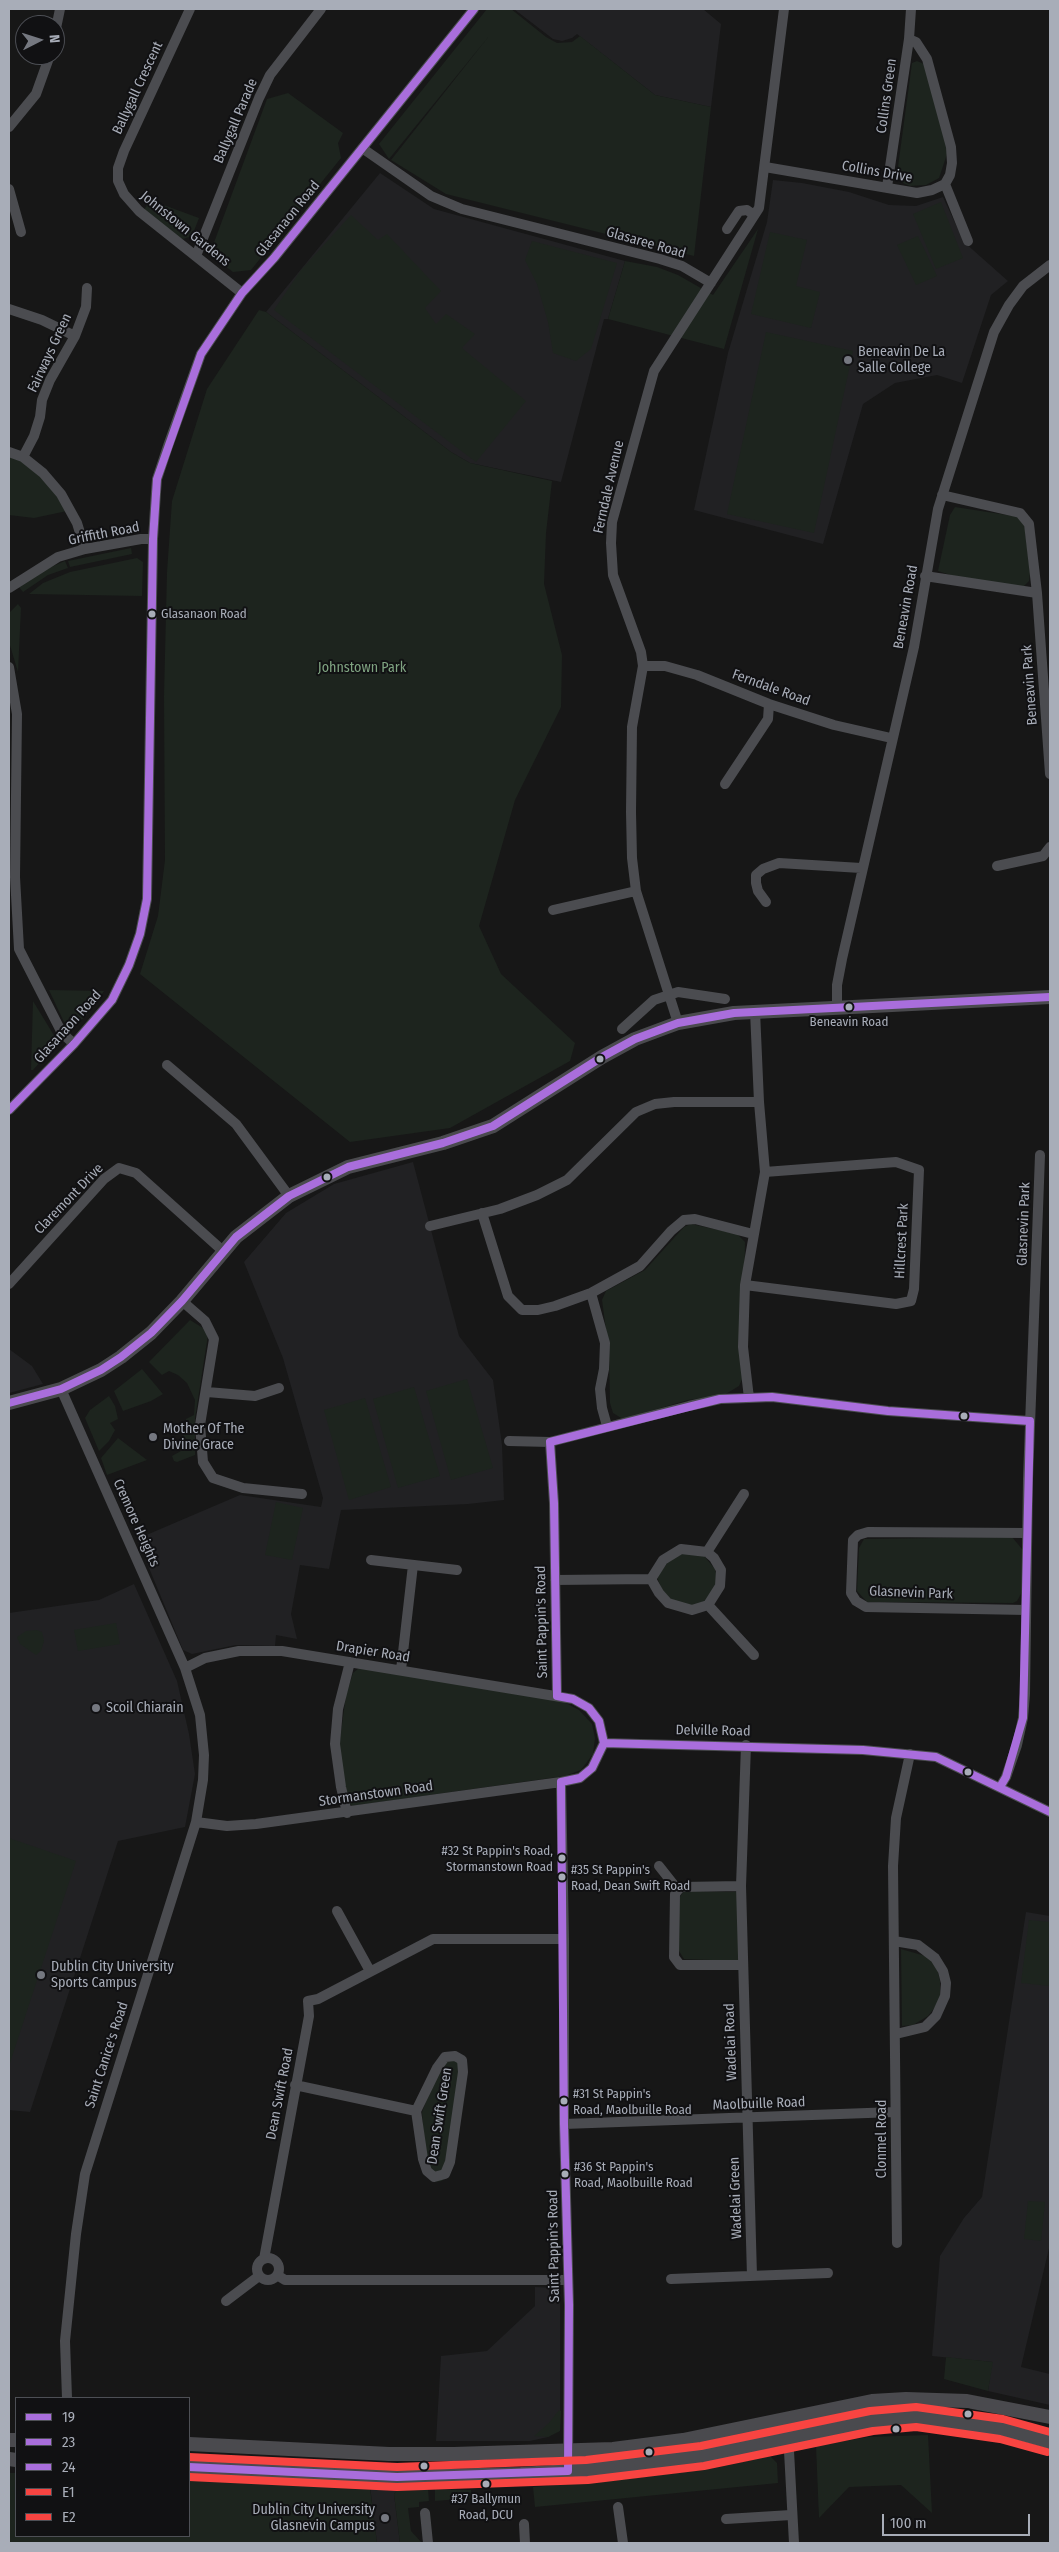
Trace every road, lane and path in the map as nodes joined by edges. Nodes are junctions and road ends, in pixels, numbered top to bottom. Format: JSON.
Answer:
{"nodes":[{"id":1,"x":190,"y":9,"type":"edge"},
{"id":2,"x":321,"y":9,"type":"edge"},
{"id":3,"x":474,"y":9,"type":"edge"},
{"id":4,"x":784,"y":9,"type":"edge"},
{"id":5,"x":911,"y":9,"type":"edge"},
{"id":6,"x":909,"y":39,"type":"junction"},
{"id":7,"x":46,"y":65,"type":"edge"},
{"id":8,"x":9,"y":126,"type":"edge"},
{"id":9,"x":362,"y":148,"type":"junction"},
{"id":10,"x":765,"y":168,"type":"junction"},
{"id":11,"x":118,"y":181,"type":"joint"},
{"id":12,"x":945,"y":184,"type":"junction"},
{"id":13,"x":887,"y":187,"type":"junction"},
{"id":14,"x":9,"y":189,"type":"edge"},
{"id":15,"x":754,"y":216,"type":"junction"},
{"id":16,"x":727,"y":229,"type":"dead end"},
{"id":17,"x":21,"y":232,"type":"dead end"},
{"id":18,"x":968,"y":241,"type":"dead end"},
{"id":19,"x":196,"y":256,"type":"junction"},
{"id":20,"x":1050,"y":265,"type":"edge"},
{"id":21,"x":711,"y":283,"type":"junction"},
{"id":22,"x":87,"y":288,"type":"dead end"},
{"id":23,"x":242,"y":293,"type":"junction"},
{"id":24,"x":9,"y":310,"type":"edge"},
{"id":25,"x":75,"y":336,"type":"junction"},
{"id":26,"x":9,"y":452,"type":"edge"},
{"id":27,"x":23,"y":457,"type":"junction"},
{"id":28,"x":942,"y":495,"type":"junction"},
{"id":29,"x":153,"y":539,"type":"junction"},
{"id":30,"x":85,"y":549,"type":"junction"},
{"id":31,"x":926,"y":576,"type":"junction"},
{"id":32,"x":9,"y":588,"type":"edge"},
{"id":33,"x":1038,"y":593,"type":"junction"},
{"id":34,"x":643,"y":666,"type":"junction"},
{"id":35,"x":9,"y":667,"type":"edge"},
{"id":36,"x":769,"y":704,"type":"junction"},
{"id":37,"x":891,"y":738,"type":"junction"},
{"id":38,"x":1050,"y":774,"type":"edge"},
{"id":39,"x":725,"y":784,"type":"dead end"},
{"id":40,"x":1050,"y":847,"type":"edge"},
{"id":41,"x":997,"y":866,"type":"dead end"},
{"id":42,"x":862,"y":868,"type":"junction"},
{"id":43,"x":636,"y":891,"type":"junction"},
{"id":44,"x":766,"y":902,"type":"dead end"},
{"id":45,"x":553,"y":910,"type":"dead end"},
{"id":46,"x":668,"y":996,"type":"junction"},
{"id":47,"x":1050,"y":996,"type":"edge"},
{"id":48,"x":725,"y":999,"type":"dead end"},
{"id":49,"x":837,"y":1007,"type":"junction"},
{"id":50,"x":755,"y":1011,"type":"junction"},
{"id":51,"x":678,"y":1023,"type":"junction"},
{"id":52,"x":622,"y":1029,"type":"dead end"},
{"id":53,"x":74,"y":1044,"type":"junction"},
{"id":54,"x":167,"y":1065,"type":"dead end"},
{"id":55,"x":759,"y":1102,"type":"junction"},
{"id":56,"x":9,"y":1110,"type":"edge"},
{"id":57,"x":1040,"y":1156,"type":"dead end"},
{"id":58,"x":765,"y":1172,"type":"junction"},
{"id":59,"x":289,"y":1196,"type":"junction"},
{"id":60,"x":482,"y":1213,"type":"junction"},
{"id":61,"x":430,"y":1226,"type":"dead end"},
{"id":62,"x":753,"y":1234,"type":"junction"},
{"id":63,"x":223,"y":1251,"type":"junction"},
{"id":64,"x":9,"y":1284,"type":"edge"},
{"id":65,"x":745,"y":1285,"type":"junction"},
{"id":66,"x":591,"y":1293,"type":"junction"},
{"id":67,"x":182,"y":1301,"type":"junction"},
{"id":68,"x":279,"y":1388,"type":"dead end"},
{"id":69,"x":61,"y":1389,"type":"junction"},
{"id":70,"x":206,"y":1392,"type":"junction"},
{"id":71,"x":749,"y":1398,"type":"junction"},
{"id":72,"x":9,"y":1403,"type":"edge"},
{"id":73,"x":1030,"y":1422,"type":"junction"},
{"id":74,"x":607,"y":1426,"type":"junction"},
{"id":75,"x":509,"y":1441,"type":"dead end"},
{"id":76,"x":550,"y":1442,"type":"junction"},
{"id":77,"x":302,"y":1494,"type":"dead end"},
{"id":78,"x":744,"y":1494,"type":"dead end"},
{"id":79,"x":1027,"y":1533,"type":"junction"},
{"id":80,"x":707,"y":1552,"type":"junction"},
{"id":81,"x":371,"y":1560,"type":"dead end"},
{"id":82,"x":414,"y":1565,"type":"junction"},
{"id":83,"x":457,"y":1570,"type":"dead end"},
{"id":84,"x":651,"y":1579,"type":"junction"},
{"id":85,"x":555,"y":1580,"type":"junction"},
{"id":86,"x":708,"y":1605,"type":"junction"},
{"id":87,"x":1026,"y":1610,"type":"junction"},
{"id":88,"x":754,"y":1655,"type":"dead end"},
{"id":89,"x":350,"y":1662,"type":"junction"},
{"id":90,"x":185,"y":1668,"type":"junction"},
{"id":91,"x":401,"y":1670,"type":"junction"},
{"id":92,"x":557,"y":1696,"type":"junction"},
{"id":93,"x":604,"y":1743,"type":"junction"},
{"id":94,"x":746,"y":1745,"type":"junction"},
{"id":95,"x":910,"y":1754,"type":"junction"},
{"id":96,"x":561,"y":1782,"type":"junction"},
{"id":97,"x":1000,"y":1786,"type":"junction"},
{"id":98,"x":1050,"y":1812,"type":"edge"},
{"id":99,"x":347,"y":1813,"type":"junction"},
{"id":100,"x":196,"y":1822,"type":"junction"},
{"id":101,"x":659,"y":1866,"type":"dead end"},
{"id":102,"x":741,"y":1886,"type":"junction"},
{"id":103,"x":678,"y":1890,"type":"junction"},
{"id":104,"x":337,"y":1911,"type":"dead end"},
{"id":105,"x":564,"y":1939,"type":"junction"},
{"id":106,"x":894,"y":1941,"type":"junction"},
{"id":107,"x":743,"y":1965,"type":"junction"},
{"id":108,"x":370,"y":1971,"type":"junction"},
{"id":109,"x":896,"y":2034,"type":"junction"},
{"id":110,"x":295,"y":2085,"type":"junction"},
{"id":111,"x":416,"y":2111,"type":"junction"},
{"id":112,"x":895,"y":2112,"type":"junction"},
{"id":113,"x":747,"y":2119,"type":"junction"},
{"id":114,"x":564,"y":2124,"type":"junction"},
{"id":115,"x":897,"y":2243,"type":"dead end"},
{"id":116,"x":264,"y":2259,"type":"junction"},
{"id":117,"x":828,"y":2273,"type":"dead end"},
{"id":118,"x":277,"y":2275,"type":"junction"},
{"id":119,"x":260,"y":2276,"type":"junction"},
{"id":120,"x":752,"y":2276,"type":"junction"},
{"id":121,"x":671,"y":2279,"type":"dead end"},
{"id":122,"x":568,"y":2280,"type":"junction"},
{"id":123,"x":226,"y":2301,"type":"dead end"},
{"id":124,"x":67,"y":2397,"type":"edge"},
{"id":125,"x":1050,"y":2418,"type":"edge"},
{"id":126,"x":683,"y":2440,"type":"junction"},
{"id":127,"x":784,"y":2440,"type":"junction"},
{"id":128,"x":1050,"y":2442,"type":"edge"},
{"id":129,"x":190,"y":2444,"type":"edge"},
{"id":130,"x":568,"y":2451,"type":"junction"},
{"id":131,"x":190,"y":2467,"type":"edge"},
{"id":132,"x":568,"y":2471,"type":"junction"},
{"id":133,"x":618,"y":2507,"type":"dead end"},
{"id":134,"x":425,"y":2513,"type":"dead end"},
{"id":135,"x":791,"y":2515,"type":"junction"},
{"id":136,"x":726,"y":2519,"type":"dead end"},
{"id":137,"x":524,"y":2524,"type":"dead end"},
{"id":138,"x":428,"y":2543,"type":"edge"},
{"id":139,"x":525,"y":2543,"type":"edge"},
{"id":140,"x":623,"y":2543,"type":"edge"},
{"id":141,"x":794,"y":2543,"type":"edge"}],
"edges":[{"from":1,"to":11,"type":"street","name":"Ballygall Crescent"},
{"from":2,"to":19,"type":"street","name":"Ballygall Parade"},
{"from":3,"to":9,"type":"street","name":"Glasanaon Road"},
{"from":4,"to":10,"type":"street"},
{"from":5,"to":6,"type":"street","name":"Collins Green"},
{"from":6,"to":12,"type":"street"},
{"from":6,"to":13,"type":"street","name":"Collins Green"},
{"from":7,"to":8,"type":"street"},
{"from":9,"to":21,"type":"street","name":"Glasaree Road"},
{"from":9,"to":23,"type":"street","name":"Glasanaon Road"},
{"from":10,"to":13,"type":"street","name":"Collins Drive"},
{"from":10,"to":15,"type":"street"},
{"from":11,"to":19,"type":"street","name":"Johnstown Gardens"},
{"from":12,"to":13,"type":"street","name":"Collins Drive"},
{"from":12,"to":18,"type":"street"},
{"from":14,"to":17,"type":"street"},
{"from":15,"to":16,"type":"street"},
{"from":15,"to":21,"type":"street"},
{"from":19,"to":23,"type":"street","name":"Johnstown Gardens"},
{"from":20,"to":28,"type":"street","name":"Beneavin Road"},
{"from":21,"to":34,"type":"street","name":"Ferndale Avenue"},
{"from":22,"to":25,"type":"street","name":"Fairways Green"},
{"from":23,"to":29,"type":"street","name":"Glasanaon Road"},
{"from":24,"to":25,"type":"street"},
{"from":25,"to":27,"type":"street","name":"Fairways Green"},
{"from":26,"to":27,"type":"street"},
{"from":27,"to":30,"type":"street"},
{"from":28,"to":31,"type":"street","name":"Beneavin Road"},
{"from":28,"to":33,"type":"street","name":"Beneavin Park"},
{"from":29,"to":30,"type":"street","name":"Griffith Road"},
{"from":29,"to":53,"type":"street","name":"Glasanaon Road"},
{"from":30,"to":32,"type":"street","name":"Griffith Road"},
{"from":31,"to":33,"type":"street"},
{"from":31,"to":37,"type":"street","name":"Beneavin Road"},
{"from":33,"to":38,"type":"street","name":"Beneavin Park"},
{"from":34,"to":36,"type":"street","name":"Ferndale Road"},
{"from":34,"to":43,"type":"street","name":"Ferndale Avenue"},
{"from":35,"to":53,"type":"street"},
{"from":36,"to":37,"type":"street","name":"Ferndale Road"},
{"from":36,"to":39,"type":"street"},
{"from":37,"to":42,"type":"street","name":"Beneavin Road"},
{"from":40,"to":41,"type":"street"},
{"from":42,"to":44,"type":"street"},
{"from":42,"to":49,"type":"street","name":"Beneavin Road"},
{"from":43,"to":45,"type":"street"},
{"from":43,"to":46,"type":"street","name":"Ferndale Avenue"},
{"from":46,"to":48,"type":"street"},
{"from":46,"to":51,"type":"street","name":"Ferndale Avenue"},
{"from":46,"to":52,"type":"street"},
{"from":47,"to":49,"type":"main road"},
{"from":49,"to":50,"type":"main road"},
{"from":50,"to":51,"type":"main road"},
{"from":50,"to":55,"type":"street"},
{"from":51,"to":59,"type":"main road"},
{"from":53,"to":56,"type":"street","name":"Glasanaon Road"},
{"from":54,"to":59,"type":"street"},
{"from":55,"to":58,"type":"street"},
{"from":55,"to":60,"type":"street"},
{"from":57,"to":73,"type":"street","name":"Glasnevin Park"},
{"from":58,"to":62,"type":"street"},
{"from":58,"to":65,"type":"street","name":"Hillcrest Park"},
{"from":59,"to":63,"type":"main road"},
{"from":60,"to":61,"type":"street"},
{"from":60,"to":66,"type":"street"},
{"from":62,"to":65,"type":"street"},
{"from":62,"to":66,"type":"street"},
{"from":63,"to":64,"type":"street","name":"Claremont Drive"},
{"from":63,"to":67,"type":"main road"},
{"from":65,"to":71,"type":"street"},
{"from":66,"to":74,"type":"street"},
{"from":67,"to":69,"type":"main road"},
{"from":67,"to":70,"type":"street"},
{"from":68,"to":70,"type":"street"},
{"from":69,"to":72,"type":"main road"},
{"from":69,"to":90,"type":"street","name":"Cremore Heights"},
{"from":70,"to":77,"type":"street"},
{"from":71,"to":73,"type":"street"},
{"from":71,"to":74,"type":"street"},
{"from":73,"to":79,"type":"street","name":"Glasnevin Park"},
{"from":74,"to":76,"type":"street"},
{"from":75,"to":76,"type":"street"},
{"from":76,"to":85,"type":"street","name":"Saint Pappin's Road"},
{"from":78,"to":80,"type":"street"},
{"from":79,"to":87,"type":"street","name":"Glasnevin Park"},
{"from":79,"to":87,"type":"street","name":"Glasnevin Park"},
{"from":80,"to":84,"type":"street"},
{"from":80,"to":86,"type":"street"},
{"from":81,"to":82,"type":"street"},
{"from":82,"to":83,"type":"street"},
{"from":82,"to":91,"type":"street"},
{"from":84,"to":85,"type":"street"},
{"from":84,"to":86,"type":"street"},
{"from":85,"to":92,"type":"street","name":"Saint Pappin's Road"},
{"from":86,"to":88,"type":"street"},
{"from":87,"to":97,"type":"street","name":"Glasnevin Park"},
{"from":89,"to":90,"type":"street","name":"Drapier Road"},
{"from":89,"to":91,"type":"street","name":"Drapier Road"},
{"from":89,"to":99,"type":"street"},
{"from":90,"to":100,"type":"street","name":"Saint Canice's Road"},
{"from":91,"to":92,"type":"street","name":"Drapier Road"},
{"from":92,"to":93,"type":"street","name":"Saint Pappin's Road"},
{"from":93,"to":94,"type":"street","name":"Delville Road"},
{"from":93,"to":96,"type":"street"},
{"from":94,"to":95,"type":"street","name":"Delville Road"},
{"from":94,"to":102,"type":"street","name":"Wadelai Road"},
{"from":95,"to":97,"type":"street","name":"Delville Road"},
{"from":95,"to":106,"type":"street","name":"Clonmel Road"},
{"from":96,"to":99,"type":"street","name":"Stormanstown Road"},
{"from":96,"to":105,"type":"street","name":"Saint Pappin's Road"},
{"from":97,"to":98,"type":"street","name":"Delville Road"},
{"from":99,"to":100,"type":"street","name":"Stormanstown Road"},
{"from":100,"to":124,"type":"street","name":"Saint Canice's Road"},
{"from":101,"to":103,"type":"street"},
{"from":102,"to":103,"type":"street"},
{"from":102,"to":107,"type":"street","name":"Wadelai Road"},
{"from":103,"to":107,"type":"street"},
{"from":104,"to":108,"type":"street"},
{"from":105,"to":108,"type":"street","name":"Dean Swift Road"},
{"from":105,"to":114,"type":"street","name":"Saint Pappin's Road"},
{"from":106,"to":109,"type":"street","name":"Clonmel Road"},
{"from":106,"to":109,"type":"street"},
{"from":107,"to":113,"type":"street","name":"Wadelai Road"},
{"from":108,"to":110,"type":"street","name":"Dean Swift Road"},
{"from":109,"to":112,"type":"street","name":"Clonmel Road"},
{"from":110,"to":111,"type":"street","name":"Dean Swift Green"},
{"from":110,"to":116,"type":"street","name":"Dean Swift Road"},
{"from":111,"to":111,"type":"street","name":"Dean Swift Green"},
{"from":112,"to":113,"type":"street","name":"Maolbuille Road"},
{"from":112,"to":115,"type":"street","name":"Clonmel Road"},
{"from":113,"to":114,"type":"street","name":"Maolbuille Road"},
{"from":113,"to":120,"type":"street","name":"Wadelai Green"},
{"from":114,"to":122,"type":"street","name":"Saint Pappin's Road"},
{"from":116,"to":118,"type":"street"},
{"from":116,"to":119,"type":"street"},
{"from":117,"to":120,"type":"street"},
{"from":118,"to":119,"type":"street"},
{"from":118,"to":122,"type":"street"},
{"from":119,"to":123,"type":"street"},
{"from":120,"to":121,"type":"street"},
{"from":122,"to":130,"type":"street","name":"Saint Pappin's Road"},
{"from":125,"to":126,"type":"main road"},
{"from":126,"to":127,"type":"main road"},
{"from":126,"to":130,"type":"main road"},
{"from":127,"to":128,"type":"main road"},
{"from":127,"to":132,"type":"main road"},
{"from":127,"to":135,"type":"street"},
{"from":129,"to":130,"type":"main road"},
{"from":130,"to":132,"type":"street","name":"Saint Pappin's Road"},
{"from":131,"to":132,"type":"main road"},
{"from":133,"to":140,"type":"street"},
{"from":134,"to":138,"type":"street"},
{"from":135,"to":136,"type":"street"},
{"from":135,"to":141,"type":"street"},
{"from":137,"to":139,"type":"street"}]}
